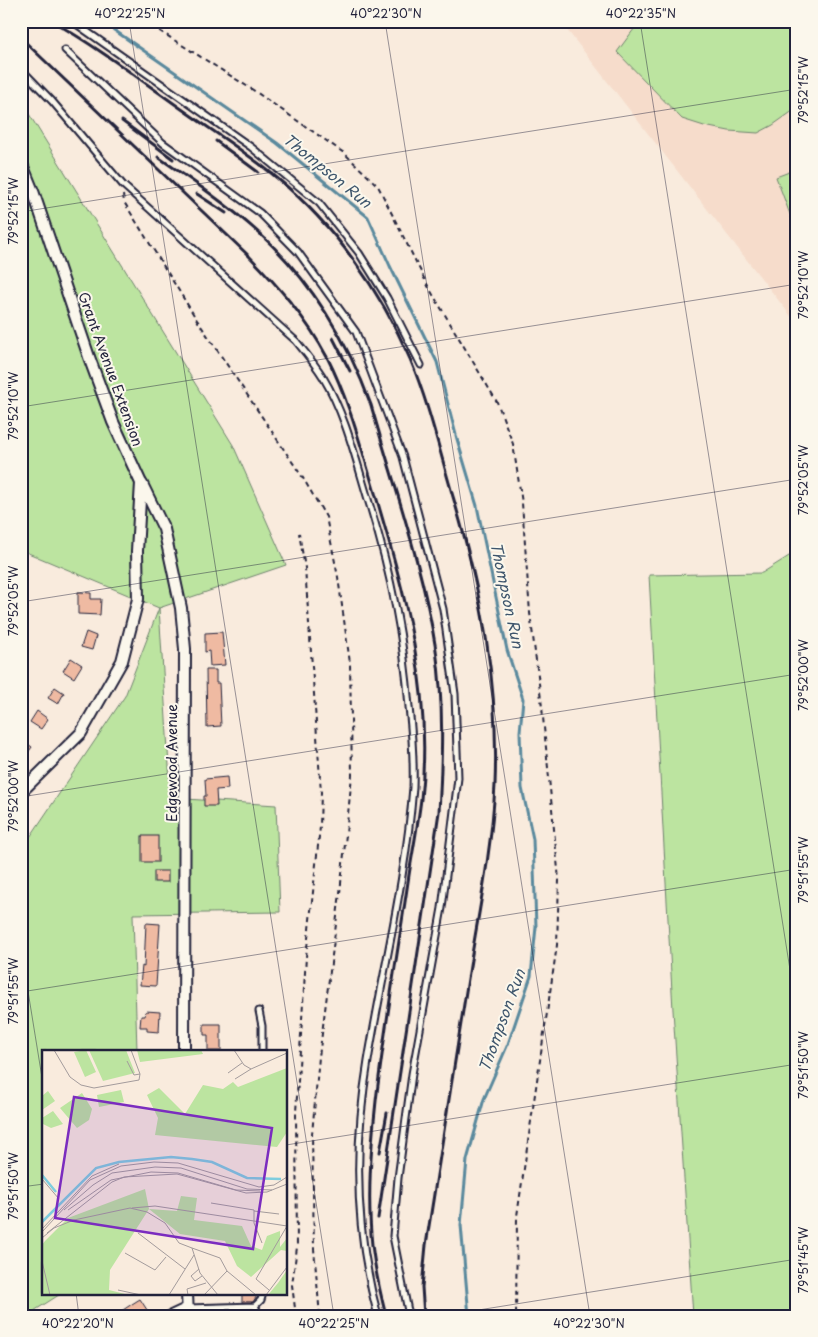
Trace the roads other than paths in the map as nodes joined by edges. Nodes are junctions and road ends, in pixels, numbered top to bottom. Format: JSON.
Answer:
{"nodes":[{"id":1,"x":72,"y":21,"type":"edge"},
{"id":2,"x":65,"y":50,"type":"dead end"},
{"id":3,"x":21,"y":69,"type":"edge"},
{"id":4,"x":21,"y":162,"type":"edge"},
{"id":5,"x":421,"y":365,"type":"dead end"},
{"id":6,"x":142,"y":483,"type":"junction"},
{"id":7,"x":21,"y":792,"type":"edge"},
{"id":8,"x":259,"y":1011,"type":"dead end"},
{"id":9,"x":184,"y":1050,"type":"edge"},
{"id":10,"x":262,"y":1050,"type":"edge"},
{"id":11,"x":187,"y":1294,"type":"edge"},
{"id":12,"x":263,"y":1294,"type":"edge"},
{"id":13,"x":256,"y":1306,"type":"junction"},
{"id":14,"x":188,"y":1312,"type":"edge"},
{"id":15,"x":171,"y":1316,"type":"edge"},
{"id":16,"x":260,"y":1316,"type":"edge"},
{"id":17,"x":378,"y":1316,"type":"edge"},
{"id":18,"x":409,"y":1316,"type":"edge"}],
"edges":[{"from":1,"to":5,"type":"lane"},
{"from":2,"to":18,"type":"lane"},
{"from":3,"to":17,"type":"lane"},
{"from":4,"to":6,"type":"street","name":"Grant Avenue Extension"},
{"from":6,"to":7,"type":"street","name":"Grant Avenue Extension"},
{"from":6,"to":9,"type":"street","name":"Edgewood Avenue"},
{"from":8,"to":10,"type":"lane"},
{"from":11,"to":14,"type":"street"},
{"from":12,"to":13,"type":"lane"},
{"from":13,"to":14,"type":"lane"},
{"from":13,"to":16,"type":"lane"},
{"from":14,"to":15,"type":"street"}]}
